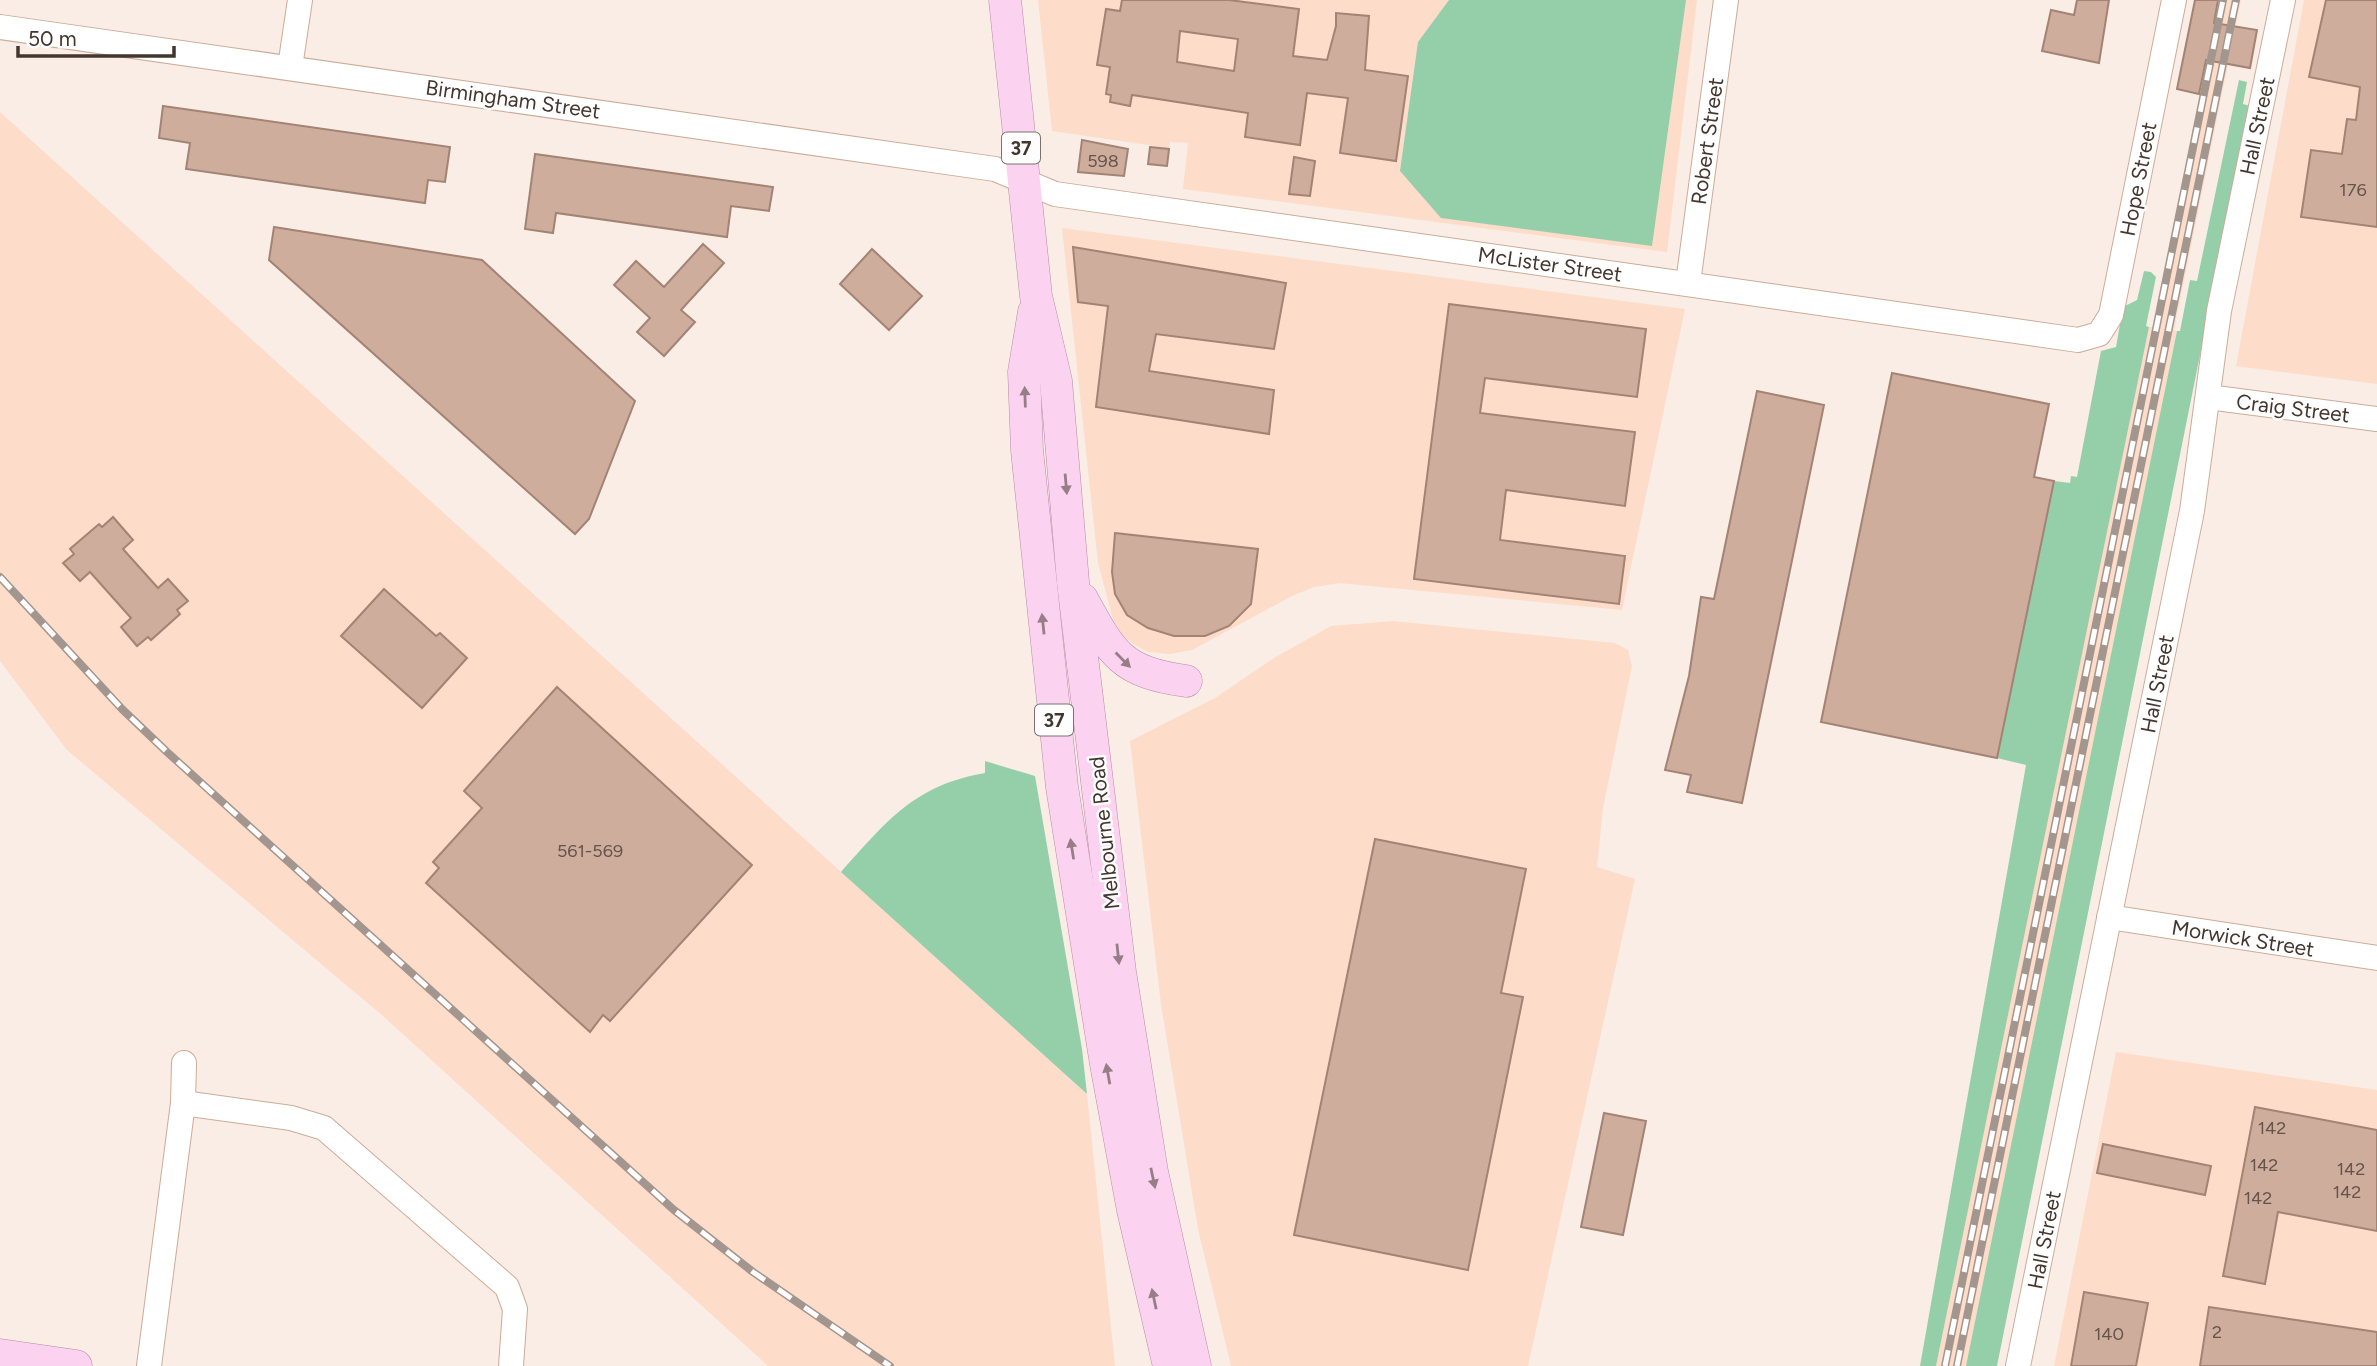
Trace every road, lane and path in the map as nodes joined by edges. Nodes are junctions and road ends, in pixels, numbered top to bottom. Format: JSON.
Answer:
{"nodes":[{"id":1,"x":300,"y":0,"type":"edge"},
{"id":2,"x":1005,"y":0,"type":"edge"},
{"id":3,"x":1726,"y":0,"type":"edge"},
{"id":4,"x":2174,"y":0,"type":"edge"},
{"id":5,"x":2283,"y":0,"type":"edge"},
{"id":6,"x":0,"y":27,"type":"edge"},
{"id":7,"x":290,"y":67,"type":"junction"},
{"id":8,"x":1024,"y":181,"type":"junction"},
{"id":9,"x":1688,"y":283,"type":"junction"},
{"id":10,"x":1036,"y":296,"type":"junction"},
{"id":11,"x":2078,"y":340,"type":"joint"},
{"id":12,"x":2208,"y":397,"type":"junction"},
{"id":13,"x":2377,"y":419,"type":"edge"},
{"id":14,"x":1073,"y":582,"type":"junction"},
{"id":15,"x":1186,"y":681,"type":"dead end"},
{"id":16,"x":2109,"y":917,"type":"junction"},
{"id":17,"x":2377,"y":958,"type":"edge"},
{"id":18,"x":184,"y":1063,"type":"dead end"},
{"id":19,"x":183,"y":1103,"type":"junction"},
{"id":20,"x":0,"y":1355,"type":"edge"},
{"id":21,"x":76,"y":1366,"type":"edge"},
{"id":22,"x":149,"y":1366,"type":"edge"},
{"id":23,"x":511,"y":1366,"type":"edge"},
{"id":24,"x":1169,"y":1366,"type":"edge"},
{"id":25,"x":1195,"y":1366,"type":"edge"},
{"id":26,"x":2018,"y":1366,"type":"edge"}],
"edges":[{"from":1,"to":7,"type":"street"},
{"from":2,"to":8,"type":"main road","name":"Melbourne Road","number":"37"},
{"from":3,"to":9,"type":"street","name":"Robert Street"},
{"from":4,"to":11,"type":"street","name":"Hope Street"},
{"from":5,"to":12,"type":"street","name":"Hall Street"},
{"from":6,"to":7,"type":"street","name":"Birmingham Street"},
{"from":7,"to":8,"type":"street","name":"Birmingham Street"},
{"from":8,"to":9,"type":"street","name":"McLister Street"},
{"from":8,"to":10,"type":"main road","name":"Melbourne Road","number":"37"},
{"from":9,"to":11,"type":"street","name":"McLister Street"},
{"from":10,"to":14,"type":"main road","name":"Melbourne Road","number":"37","one_way":true},
{"from":24,"to":10,"type":"main road","name":"Melbourne Road","number":"37","one_way":true},
{"from":12,"to":13,"type":"street","name":"Craig Street"},
{"from":12,"to":16,"type":"street","name":"Hall Street"},
{"from":14,"to":15,"type":"main road","one_way":true},
{"from":14,"to":25,"type":"main road","name":"Melbourne Road","number":"37","one_way":true},
{"from":16,"to":17,"type":"street","name":"Morwick Street"},
{"from":16,"to":26,"type":"street","name":"Hall Street"},
{"from":18,"to":19,"type":"street"},
{"from":19,"to":22,"type":"street"},
{"from":19,"to":23,"type":"street"},
{"from":20,"to":21,"type":"main road"}]}
